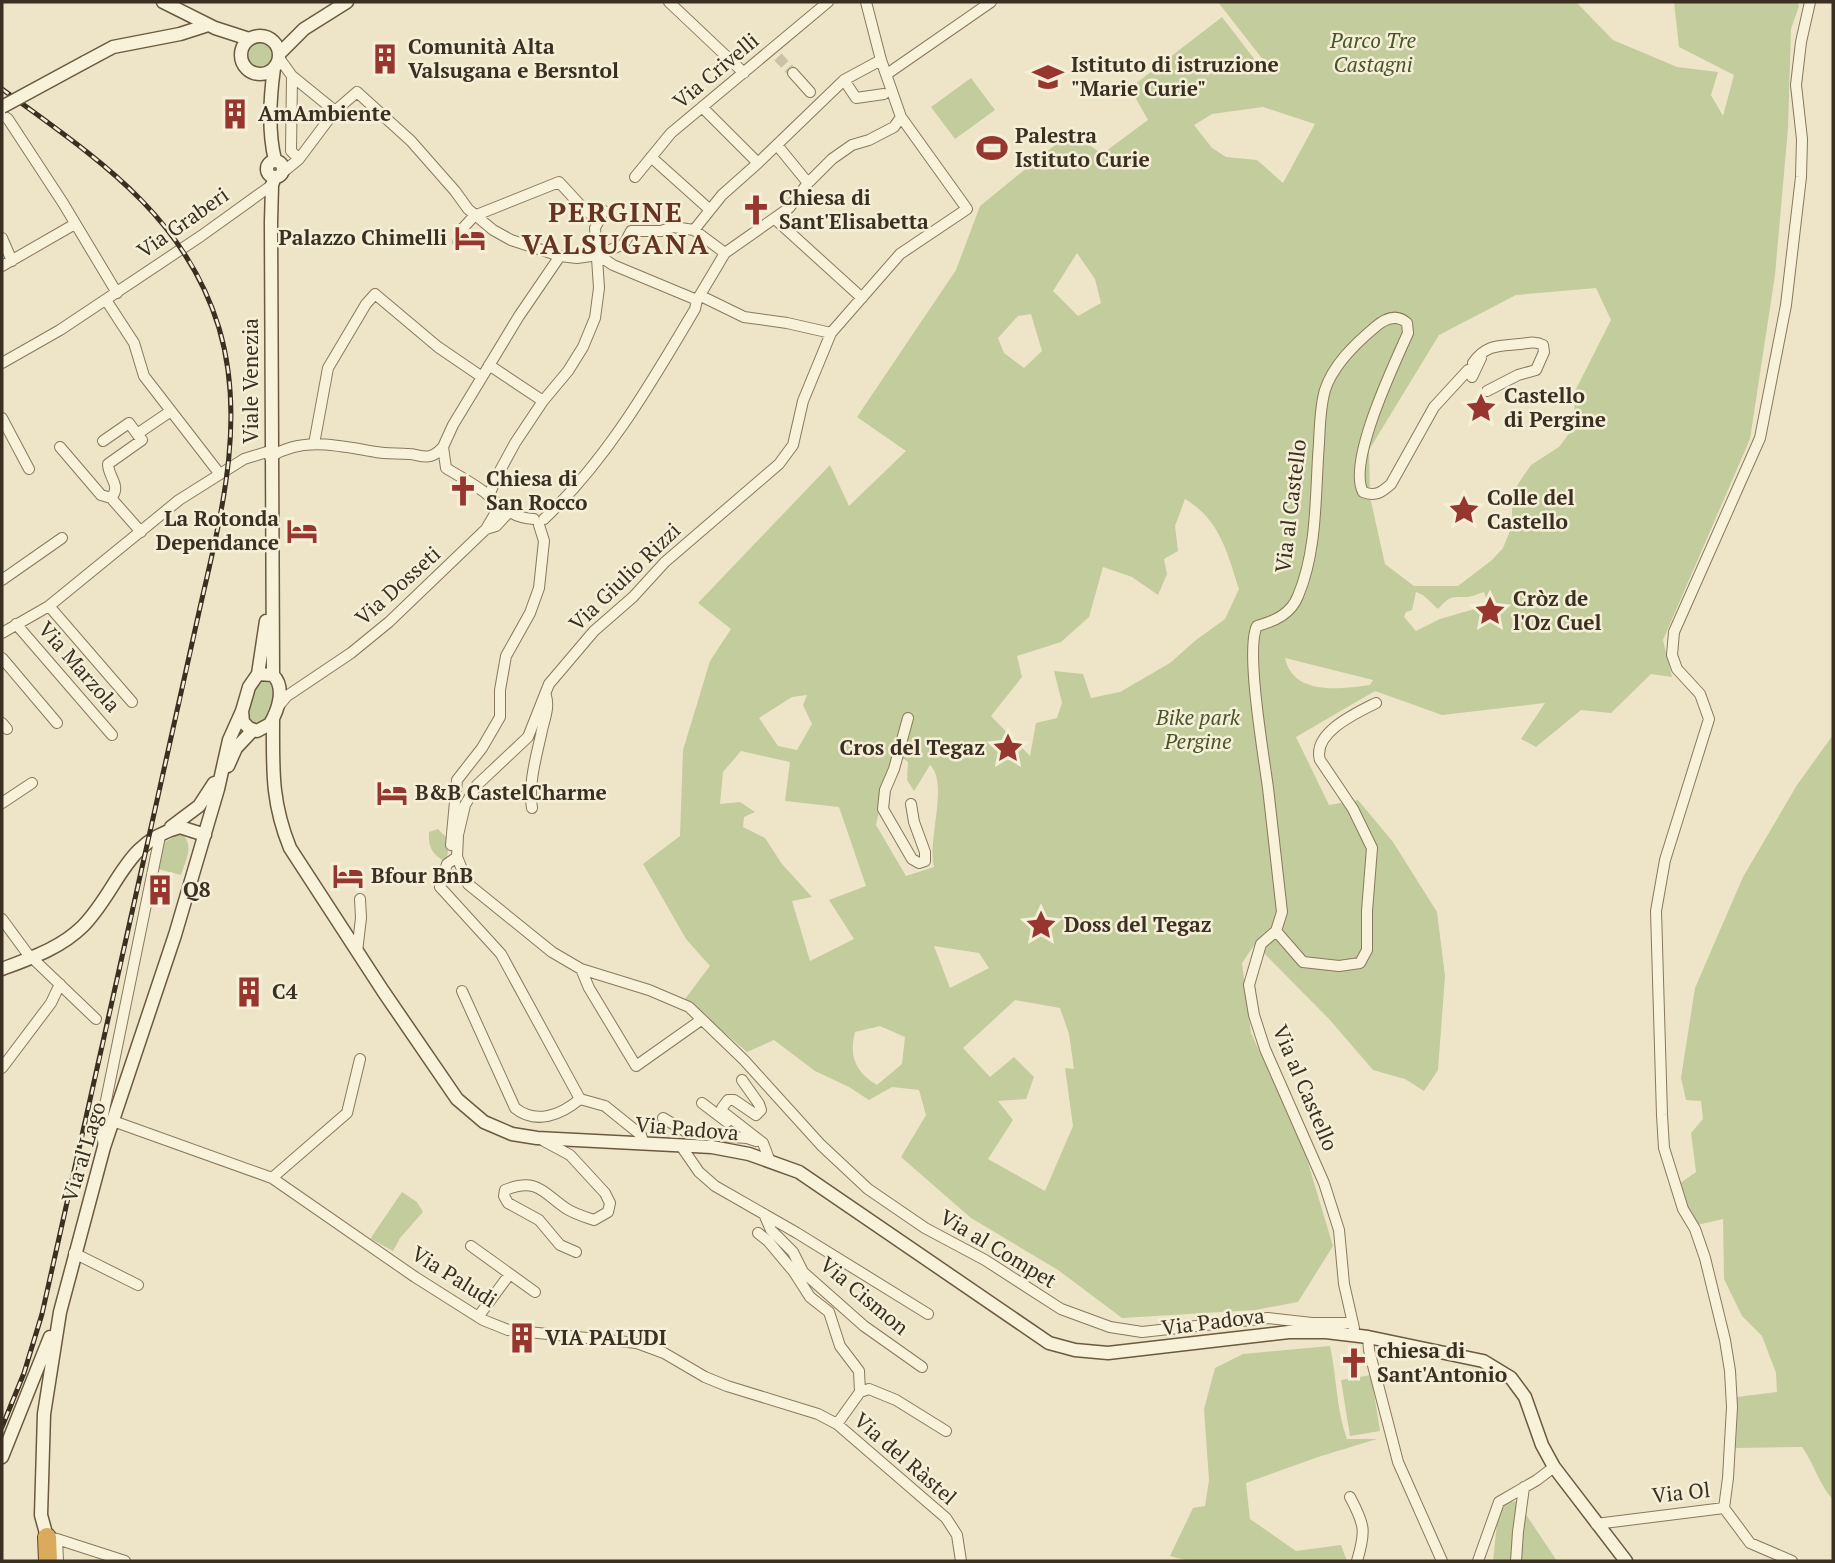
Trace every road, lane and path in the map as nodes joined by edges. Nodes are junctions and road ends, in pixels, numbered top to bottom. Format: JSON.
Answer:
{"nodes":[{"id":1,"x":163,"y":2,"type":"edge"},
{"id":2,"x":347,"y":2,"type":"edge"},
{"id":3,"x":669,"y":2,"type":"edge"},
{"id":4,"x":828,"y":2,"type":"edge"},
{"id":5,"x":866,"y":2,"type":"edge"},
{"id":6,"x":991,"y":2,"type":"edge"},
{"id":7,"x":1810,"y":2,"type":"edge"},
{"id":8,"x":211,"y":27,"type":"junction"},
{"id":9,"x":304,"y":29,"type":"junction"},
{"id":10,"x":249,"y":39,"type":"junction"},
{"id":11,"x":273,"y":40,"type":"junction"},
{"id":12,"x":241,"y":54,"type":"junction"},
{"id":13,"x":278,"y":60,"type":"junction"},
{"id":14,"x":881,"y":60,"type":"junction"},
{"id":15,"x":744,"y":73,"type":"junction"},
{"id":16,"x":793,"y":73,"type":"tunnel mouth"},
{"id":17,"x":256,"y":74,"type":"junction"},
{"id":18,"x":887,"y":75,"type":"junction"},
{"id":19,"x":292,"y":76,"type":"junction"},
{"id":20,"x":844,"y":80,"type":"junction"},
{"id":21,"x":884,"y":94,"type":"dead end"},
{"id":22,"x":816,"y":98,"type":"junction"},
{"id":23,"x":702,"y":107,"type":"junction"},
{"id":24,"x":335,"y":111,"type":"junction"},
{"id":25,"x":3,"y":115,"type":"edge"},
{"id":26,"x":901,"y":117,"type":"junction"},
{"id":27,"x":272,"y":133,"type":"junction"},
{"id":28,"x":777,"y":145,"type":"junction"},
{"id":29,"x":651,"y":157,"type":"junction"},
{"id":30,"x":299,"y":159,"type":"junction"},
{"id":31,"x":758,"y":163,"type":"junction"},
{"id":32,"x":635,"y":177,"type":"dead end"},
{"id":33,"x":277,"y":178,"type":"junction"},
{"id":34,"x":807,"y":183,"type":"junction"},
{"id":35,"x":709,"y":209,"type":"junction"},
{"id":36,"x":604,"y":211,"type":"dead end"},
{"id":37,"x":474,"y":215,"type":"junction"},
{"id":38,"x":775,"y":219,"type":"junction"},
{"id":39,"x":75,"y":225,"type":"junction"},
{"id":40,"x":597,"y":225,"type":"junction"},
{"id":41,"x":694,"y":230,"type":"junction"},
{"id":42,"x":2,"y":238,"type":"edge"},
{"id":43,"x":458,"y":242,"type":"dead end"},
{"id":44,"x":724,"y":253,"type":"junction"},
{"id":45,"x":598,"y":255,"type":"junction"},
{"id":46,"x":560,"y":256,"type":"junction"},
{"id":47,"x":12,"y":261,"type":"junction"},
{"id":48,"x":2,"y":267,"type":"edge"},
{"id":49,"x":117,"y":293,"type":"junction"},
{"id":50,"x":699,"y":298,"type":"junction"},
{"id":51,"x":862,"y":298,"type":"junction"},
{"id":52,"x":106,"y":300,"type":"junction"},
{"id":53,"x":831,"y":333,"type":"junction"},
{"id":54,"x":2,"y":363,"type":"edge"},
{"id":55,"x":489,"y":365,"type":"junction"},
{"id":56,"x":482,"y":377,"type":"junction"},
{"id":57,"x":1487,"y":391,"type":"dead end"},
{"id":58,"x":543,"y":401,"type":"junction"},
{"id":59,"x":171,"y":411,"type":"junction"},
{"id":60,"x":2,"y":418,"type":"edge"},
{"id":61,"x":137,"y":434,"type":"junction"},
{"id":62,"x":103,"y":441,"type":"dead end"},
{"id":63,"x":314,"y":444,"type":"junction"},
{"id":64,"x":60,"y":447,"type":"dead end"},
{"id":65,"x":443,"y":447,"type":"junction"},
{"id":66,"x":270,"y":451,"type":"junction"},
{"id":67,"x":29,"y":469,"type":"dead end"},
{"id":68,"x":219,"y":473,"type":"junction"},
{"id":69,"x":489,"y":496,"type":"junction"},
{"id":70,"x":111,"y":498,"type":"junction"},
{"id":71,"x":504,"y":510,"type":"junction"},
{"id":72,"x":539,"y":521,"type":"junction"},
{"id":73,"x":141,"y":533,"type":"junction"},
{"id":74,"x":62,"y":538,"type":"dead end"},
{"id":75,"x":2,"y":580,"type":"edge"},
{"id":76,"x":271,"y":586,"type":"junction"},
{"id":77,"x":49,"y":606,"type":"junction"},
{"id":78,"x":16,"y":624,"type":"junction"},
{"id":79,"x":2,"y":633,"type":"edge"},
{"id":80,"x":2,"y":658,"type":"edge"},
{"id":81,"x":258,"y":674,"type":"junction"},
{"id":82,"x":275,"y":677,"type":"junction"},
{"id":83,"x":310,"y":681,"type":"junction"},
{"id":84,"x":545,"y":696,"type":"junction"},
{"id":85,"x":132,"y":702,"type":"dead end"},
{"id":86,"x":1376,"y":703,"type":"dead end"},
{"id":87,"x":242,"y":711,"type":"junction"},
{"id":88,"x":275,"y":714,"type":"junction"},
{"id":89,"x":908,"y":718,"type":"dead end"},
{"id":90,"x":57,"y":723,"type":"dead end"},
{"id":91,"x":256,"y":730,"type":"junction"},
{"id":92,"x":112,"y":735,"type":"dead end"},
{"id":93,"x":272,"y":749,"type":"junction"},
{"id":94,"x":222,"y":767,"type":"junction"},
{"id":95,"x":32,"y":783,"type":"dead end"},
{"id":96,"x":218,"y":789,"type":"junction"},
{"id":97,"x":2,"y":803,"type":"edge"},
{"id":98,"x":911,"y":804,"type":"dead end"},
{"id":99,"x":532,"y":808,"type":"dead end"},
{"id":100,"x":184,"y":818,"type":"junction"},
{"id":101,"x":206,"y":831,"type":"junction"},
{"id":102,"x":160,"y":836,"type":"junction"},
{"id":103,"x":457,"y":857,"type":"junction"},
{"id":104,"x":360,"y":899,"type":"dead end"},
{"id":105,"x":2,"y":919,"type":"edge"},
{"id":106,"x":1276,"y":931,"type":"junction"},
{"id":107,"x":357,"y":952,"type":"junction"},
{"id":108,"x":32,"y":958,"type":"junction"},
{"id":109,"x":2,"y":969,"type":"edge"},
{"id":110,"x":581,"y":969,"type":"junction"},
{"id":111,"x":60,"y":984,"type":"junction"},
{"id":112,"x":462,"y":991,"type":"dead end"},
{"id":113,"x":96,"y":1019,"type":"dead end"},
{"id":114,"x":701,"y":1020,"type":"junction"},
{"id":115,"x":360,"y":1059,"type":"dead end"},
{"id":116,"x":2,"y":1068,"type":"edge"},
{"id":117,"x":742,"y":1080,"type":"dead end"},
{"id":118,"x":580,"y":1099,"type":"junction"},
{"id":119,"x":702,"y":1103,"type":"dead end"},
{"id":120,"x":663,"y":1118,"type":"dead end"},
{"id":121,"x":113,"y":1121,"type":"junction"},
{"id":122,"x":537,"y":1138,"type":"junction"},
{"id":123,"x":747,"y":1138,"type":"junction"},
{"id":124,"x":763,"y":1143,"type":"junction"},
{"id":125,"x":644,"y":1144,"type":"junction"},
{"id":126,"x":681,"y":1146,"type":"junction"},
{"id":127,"x":104,"y":1147,"type":"junction"},
{"id":128,"x":769,"y":1159,"type":"junction"},
{"id":129,"x":272,"y":1178,"type":"junction"},
{"id":130,"x":764,"y":1214,"type":"junction"},
{"id":131,"x":758,"y":1233,"type":"dead end"},
{"id":132,"x":471,"y":1246,"type":"dead end"},
{"id":133,"x":576,"y":1252,"type":"dead end"},
{"id":134,"x":74,"y":1254,"type":"junction"},
{"id":135,"x":509,"y":1275,"type":"junction"},
{"id":136,"x":138,"y":1285,"type":"dead end"},
{"id":137,"x":535,"y":1292,"type":"dead end"},
{"id":138,"x":60,"y":1312,"type":"junction"},
{"id":139,"x":928,"y":1314,"type":"dead end"},
{"id":140,"x":478,"y":1317,"type":"junction"},
{"id":141,"x":1359,"y":1332,"type":"junction"},
{"id":142,"x":922,"y":1367,"type":"dead end"},
{"id":143,"x":860,"y":1392,"type":"junction"},
{"id":144,"x":46,"y":1396,"type":"junction"},
{"id":145,"x":22,"y":1409,"type":"junction"},
{"id":146,"x":44,"y":1414,"type":"junction"},
{"id":147,"x":17,"y":1422,"type":"junction"},
{"id":148,"x":837,"y":1424,"type":"junction"},
{"id":149,"x":946,"y":1431,"type":"dead end"},
{"id":150,"x":2,"y":1457,"type":"edge"},
{"id":151,"x":1554,"y":1467,"type":"junction"},
{"id":152,"x":1524,"y":1487,"type":"junction"},
{"id":153,"x":1350,"y":1497,"type":"dead end"},
{"id":154,"x":1724,"y":1508,"type":"junction"},
{"id":155,"x":1596,"y":1524,"type":"junction"},
{"id":156,"x":52,"y":1538,"type":"junction"},
{"id":157,"x":48,"y":1561,"type":"edge"},
{"id":158,"x":58,"y":1561,"type":"edge"},
{"id":159,"x":125,"y":1561,"type":"edge"},
{"id":160,"x":961,"y":1561,"type":"edge"},
{"id":161,"x":1357,"y":1561,"type":"edge"},
{"id":162,"x":1442,"y":1561,"type":"edge"},
{"id":163,"x":1478,"y":1561,"type":"edge"},
{"id":164,"x":1516,"y":1561,"type":"edge"},
{"id":165,"x":1626,"y":1561,"type":"edge"},
{"id":166,"x":1792,"y":1561,"type":"edge"}],
"edges":[{"from":1,"to":8,"type":"main road"},
{"from":2,"to":9,"type":"main road"},
{"from":3,"to":15,"type":"street"},
{"from":4,"to":15,"type":"street","name":"Via Crivelli"},
{"from":5,"to":14,"type":"street"},
{"from":6,"to":18,"type":"street"},
{"from":7,"to":154,"type":"street"},
{"from":8,"to":10,"type":"main road"},
{"from":8,"to":12,"type":"main road"},
{"from":8,"to":25,"type":"main road","bridge":true},
{"from":9,"to":11,"type":"main road"},
{"from":9,"to":13,"type":"main road"},
{"from":10,"to":11,"type":"main road"},
{"from":10,"to":12,"type":"main road"},
{"from":11,"to":13,"type":"main road"},
{"from":12,"to":17,"type":"main road"},
{"from":13,"to":17,"type":"main road"},
{"from":13,"to":19,"type":"street"},
{"from":13,"to":27,"type":"main road"},
{"from":14,"to":18,"type":"street"},
{"from":14,"to":20,"type":"street"},
{"from":15,"to":23,"type":"street","name":"Via Crivelli"},
{"from":16,"to":22,"type":"street"},
{"from":17,"to":27,"type":"main road"},
{"from":18,"to":26,"type":"street"},
{"from":19,"to":24,"type":"street"},
{"from":19,"to":30,"type":"street"},
{"from":20,"to":21,"type":"street"},
{"from":20,"to":22,"type":"street"},
{"from":22,"to":28,"type":"street"},
{"from":23,"to":29,"type":"street","name":"Via Crivelli"},
{"from":23,"to":31,"type":"street"},
{"from":24,"to":30,"type":"street","name":"Via Graberi"},
{"from":24,"to":37,"type":"street","name":"Via Graberi"},
{"from":25,"to":39,"type":"street"},
{"from":26,"to":34,"type":"street"},
{"from":26,"to":51,"type":"street","name":"Via Giulio Rizzi"},
{"from":27,"to":33,"type":"main road"},
{"from":28,"to":31,"type":"street"},
{"from":28,"to":34,"type":"street"},
{"from":29,"to":32,"type":"street","name":"Via Crivelli"},
{"from":29,"to":35,"type":"street"},
{"from":30,"to":33,"type":"street","name":"Via Graberi"},
{"from":31,"to":35,"type":"street"},
{"from":33,"to":49,"type":"street","name":"Via Graberi"},
{"from":33,"to":66,"type":"main road","name":"Viale Venezia"},
{"from":34,"to":38,"type":"street"},
{"from":35,"to":41,"type":"street"},
{"from":36,"to":40,"type":"street"},
{"from":37,"to":40,"type":"street"},
{"from":37,"to":43,"type":"street"},
{"from":37,"to":46,"type":"street"},
{"from":38,"to":44,"type":"street"},
{"from":38,"to":51,"type":"street"},
{"from":39,"to":47,"type":"street"},
{"from":39,"to":49,"type":"street"},
{"from":40,"to":45,"type":"street"},
{"from":41,"to":44,"type":"street"},
{"from":41,"to":45,"type":"street"},
{"from":42,"to":47,"type":"street"},
{"from":44,"to":50,"type":"street"},
{"from":45,"to":46,"type":"street"},
{"from":45,"to":50,"type":"street"},
{"from":45,"to":58,"type":"street"},
{"from":46,"to":55,"type":"street"},
{"from":47,"to":48,"type":"street"},
{"from":49,"to":52,"type":"street","name":"Via Graberi"},
{"from":50,"to":53,"type":"street"},
{"from":50,"to":72,"type":"street"},
{"from":51,"to":53,"type":"street","name":"Via Giulio Rizzi"},
{"from":52,"to":54,"type":"street","name":"Via Graberi"},
{"from":52,"to":59,"type":"street"},
{"from":53,"to":84,"type":"street","name":"Via Giulio Rizzi"},
{"from":55,"to":56,"type":"street"},
{"from":55,"to":58,"type":"street"},
{"from":56,"to":63,"type":"street"},
{"from":56,"to":65,"type":"street"},
{"from":57,"to":106,"type":"street","name":"Via al Castello"},
{"from":58,"to":69,"type":"street"},
{"from":59,"to":61,"type":"street"},
{"from":59,"to":68,"type":"street"},
{"from":60,"to":67,"type":"street"},
{"from":61,"to":62,"type":"street"},
{"from":61,"to":70,"type":"street"},
{"from":63,"to":65,"type":"street"},
{"from":63,"to":66,"type":"street","name":"Via Marzola"},
{"from":64,"to":70,"type":"street"},
{"from":65,"to":69,"type":"street"},
{"from":66,"to":68,"type":"street","name":"Via Marzola"},
{"from":66,"to":76,"type":"main road","name":"Viale Venezia"},
{"from":68,"to":73,"type":"street","name":"Via Marzola"},
{"from":69,"to":71,"type":"street"},
{"from":70,"to":73,"type":"street"},
{"from":71,"to":72,"type":"street"},
{"from":71,"to":83,"type":"street","name":"Via Dosseti"},
{"from":72,"to":103,"type":"street"},
{"from":73,"to":77,"type":"street","name":"Via Marzola"},
{"from":74,"to":75,"type":"street"},
{"from":76,"to":81,"type":"main road","name":"Viale Venezia"},
{"from":76,"to":82,"type":"main road","name":"Viale Venezia"},
{"from":77,"to":78,"type":"street","name":"Via Marzola"},
{"from":77,"to":85,"type":"street","name":"Via Marzola"},
{"from":78,"to":79,"type":"street","name":"Via Marzola"},
{"from":78,"to":92,"type":"street","name":"Via Marzola"},
{"from":80,"to":90,"type":"street"},
{"from":81,"to":82,"type":"main road"},
{"from":81,"to":87,"type":"main road","name":"Viale Venezia"},
{"from":82,"to":83,"type":"street"},
{"from":82,"to":88,"type":"main road","name":"Viale Venezia"},
{"from":83,"to":88,"type":"street","name":"Via Dosseti"},
{"from":84,"to":99,"type":"street"},
{"from":84,"to":103,"type":"street","name":"Via Giulio Rizzi"},
{"from":86,"to":106,"type":"street"},
{"from":87,"to":91,"type":"main road"},
{"from":87,"to":94,"type":"main road","name":"Viale Venezia"},
{"from":88,"to":91,"type":"main road"},
{"from":88,"to":93,"type":"main road","name":"Via Padova"},
{"from":89,"to":98,"type":"street"},
{"from":91,"to":93,"type":"main road","name":"Via Padova"},
{"from":91,"to":96,"type":"main road"},
{"from":93,"to":107,"type":"main road","name":"Via Padova"},
{"from":94,"to":96,"type":"main road","name":"Viale Venezia"},
{"from":94,"to":100,"type":"main road"},
{"from":95,"to":97,"type":"street"},
{"from":96,"to":101,"type":"main road","name":"Via al Lago"},
{"from":100,"to":101,"type":"main road"},
{"from":100,"to":102,"type":"main road"},
{"from":101,"to":102,"type":"main road"},
{"from":101,"to":121,"type":"main road","name":"Via al Lago"},
{"from":102,"to":108,"type":"main road"},
{"from":102,"to":127,"type":"street"},
{"from":103,"to":110,"type":"street","name":"Via al Compet"},
{"from":103,"to":118,"type":"street"},
{"from":104,"to":107,"type":"street"},
{"from":105,"to":108,"type":"street"},
{"from":106,"to":141,"type":"street","name":"Via al Castello"},
{"from":107,"to":122,"type":"main road","name":"Via Padova"},
{"from":108,"to":109,"type":"main road"},
{"from":108,"to":111,"type":"street"},
{"from":110,"to":114,"type":"street","name":"Via al Compet"},
{"from":110,"to":114,"type":"street"},
{"from":111,"to":113,"type":"street"},
{"from":111,"to":116,"type":"street"},
{"from":112,"to":118,"type":"street"},
{"from":114,"to":141,"type":"street","name":"Via al Compet"},
{"from":115,"to":129,"type":"street"},
{"from":117,"to":124,"type":"street"},
{"from":118,"to":125,"type":"street"},
{"from":119,"to":123,"type":"street"},
{"from":120,"to":123,"type":"street"},
{"from":121,"to":127,"type":"main road","name":"Via al Lago"},
{"from":121,"to":129,"type":"street","name":"Via Paludi"},
{"from":122,"to":125,"type":"main road","name":"Via Padova"},
{"from":122,"to":133,"type":"street"},
{"from":123,"to":124,"type":"street"},
{"from":124,"to":128,"type":"street"},
{"from":125,"to":126,"type":"main road","name":"Via Padova"},
{"from":126,"to":128,"type":"main road","name":"Via Padova"},
{"from":126,"to":130,"type":"street","name":"Via Cismon"},
{"from":127,"to":134,"type":"main road","name":"Via al Lago"},
{"from":128,"to":141,"type":"main road","name":"Via Padova"},
{"from":129,"to":140,"type":"street","name":"Via Paludi"},
{"from":130,"to":139,"type":"street","name":"Via Cismon"},
{"from":130,"to":142,"type":"street","name":"Via Cismon"},
{"from":131,"to":143,"type":"street"},
{"from":132,"to":135,"type":"street"},
{"from":134,"to":136,"type":"street"},
{"from":134,"to":138,"type":"main road","name":"Via al Lago"},
{"from":135,"to":137,"type":"street"},
{"from":135,"to":140,"type":"street"},
{"from":138,"to":144,"type":"main road","name":"Via al Lago"},
{"from":138,"to":145,"type":"main road"},
{"from":140,"to":148,"type":"street","name":"Via Paludi"},
{"from":141,"to":151,"type":"main road","name":"Via Padova"},
{"from":141,"to":162,"type":"street","name":"Via al Castello"},
{"from":143,"to":148,"type":"street"},
{"from":143,"to":149,"type":"street"},
{"from":144,"to":145,"type":"main road"},
{"from":144,"to":146,"type":"main road","name":"Via al Lago"},
{"from":145,"to":147,"type":"main road"},
{"from":146,"to":147,"type":"main road"},
{"from":146,"to":156,"type":"main road","name":"Via al Lago"},
{"from":147,"to":150,"type":"main road"},
{"from":148,"to":160,"type":"street","name":"Via del Ràstel"},
{"from":151,"to":152,"type":"street"},
{"from":151,"to":155,"type":"main road","name":"Via Padova"},
{"from":152,"to":163,"type":"street"},
{"from":152,"to":164,"type":"street"},
{"from":153,"to":161,"type":"street"},
{"from":154,"to":155,"type":"street","name":"Via Ol"},
{"from":154,"to":166,"type":"street","name":"Via Ol"},
{"from":155,"to":165,"type":"main road","name":"Via Padova"},
{"from":156,"to":157,"type":"highway"},
{"from":156,"to":158,"type":"street"},
{"from":156,"to":159,"type":"street"}]}
